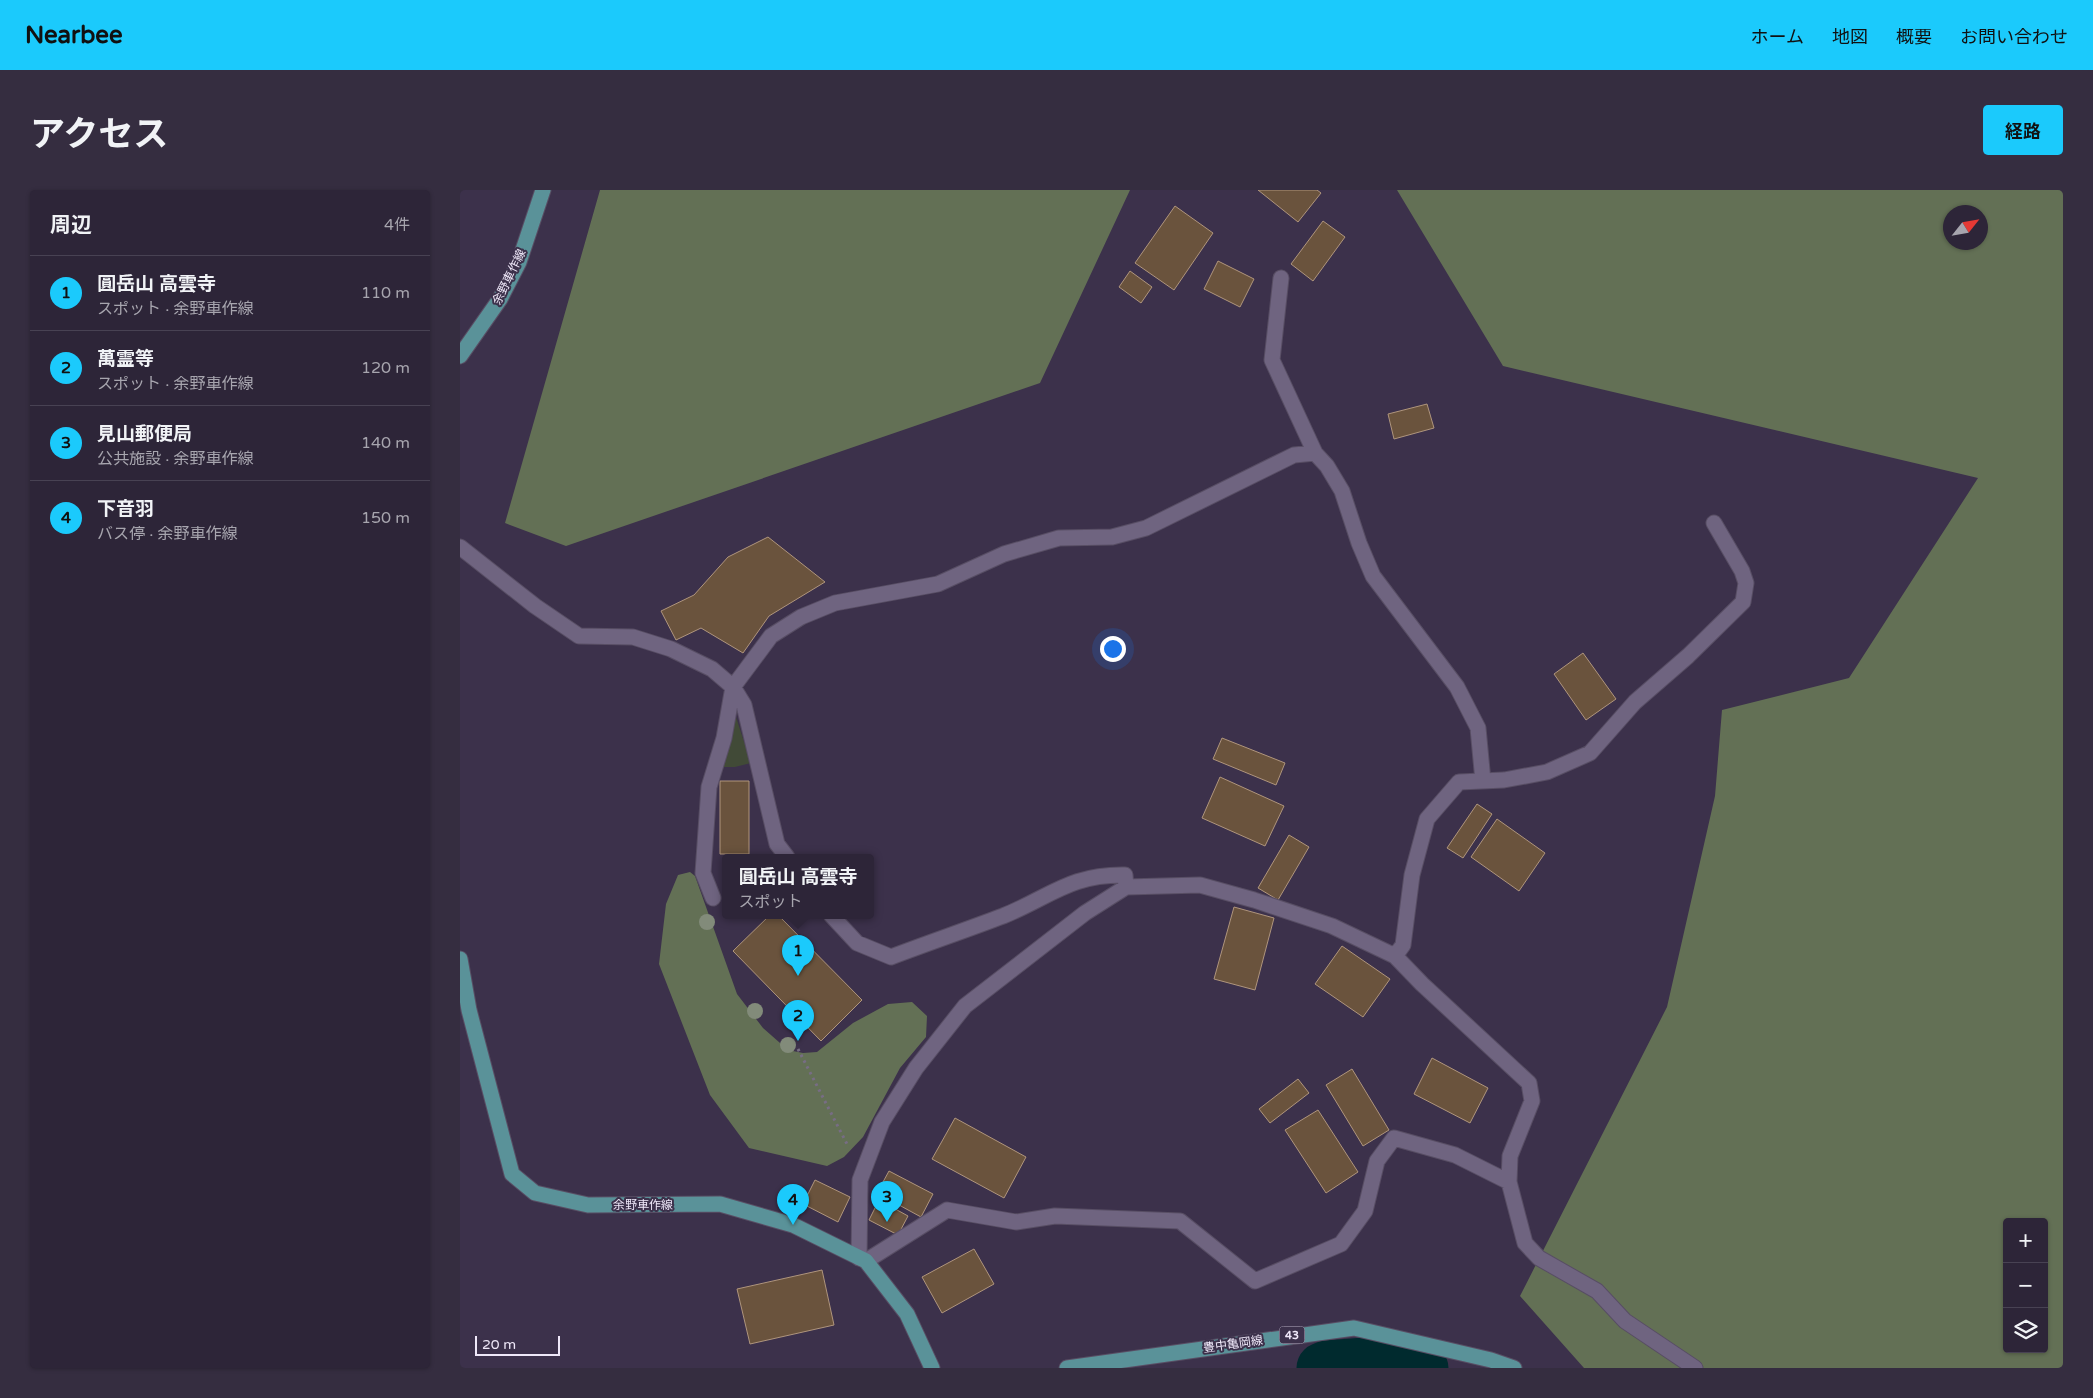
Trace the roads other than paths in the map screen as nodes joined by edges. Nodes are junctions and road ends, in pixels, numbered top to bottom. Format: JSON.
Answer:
{"nodes":[{"id":1,"x":543,"y":190,"type":"edge"},
{"id":2,"x":1281,"y":278,"type":"dead end"},
{"id":3,"x":460,"y":356,"type":"edge"},
{"id":4,"x":1315,"y":453,"type":"junction"},
{"id":5,"x":1714,"y":523,"type":"dead end"},
{"id":6,"x":460,"y":547,"type":"edge"},
{"id":7,"x":733,"y":687,"type":"junction"},
{"id":8,"x":1483,"y":781,"type":"junction"},
{"id":9,"x":785,"y":854,"type":"edge"},
{"id":10,"x":1126,"y":887,"type":"junction"},
{"id":11,"x":712,"y":898,"type":"dead end"},
{"id":12,"x":835,"y":919,"type":"edge"},
{"id":13,"x":1395,"y":956,"type":"junction"},
{"id":14,"x":460,"y":959,"type":"edge"},
{"id":15,"x":1509,"y":1182,"type":"junction"},
{"id":16,"x":863,"y":1260,"type":"junction"},
{"id":17,"x":932,"y":1368,"type":"edge"},
{"id":18,"x":1067,"y":1368,"type":"edge"},
{"id":19,"x":1514,"y":1368,"type":"edge"},
{"id":20,"x":1695,"y":1368,"type":"edge"}],
"edges":[{"from":1,"to":3,"type":"main road","name":"余野車作線"},
{"from":2,"to":4,"type":"street"},
{"from":4,"to":7,"type":"street"},
{"from":4,"to":8,"type":"street"},
{"from":5,"to":8,"type":"street"},
{"from":6,"to":7,"type":"street"},
{"from":7,"to":9,"type":"street"},
{"from":7,"to":11,"type":"street"},
{"from":8,"to":13,"type":"street"},
{"from":10,"to":12,"type":"street"},
{"from":10,"to":13,"type":"street"},
{"from":10,"to":16,"type":"street"},
{"from":13,"to":15,"type":"street"},
{"from":14,"to":16,"type":"main road","name":"余野車作線"},
{"from":15,"to":16,"type":"street"},
{"from":15,"to":20,"type":"street"},
{"from":16,"to":17,"type":"main road","name":"余野車作線"},
{"from":18,"to":19,"type":"main road","name":"豊中亀岡線","number":"43"}]}
